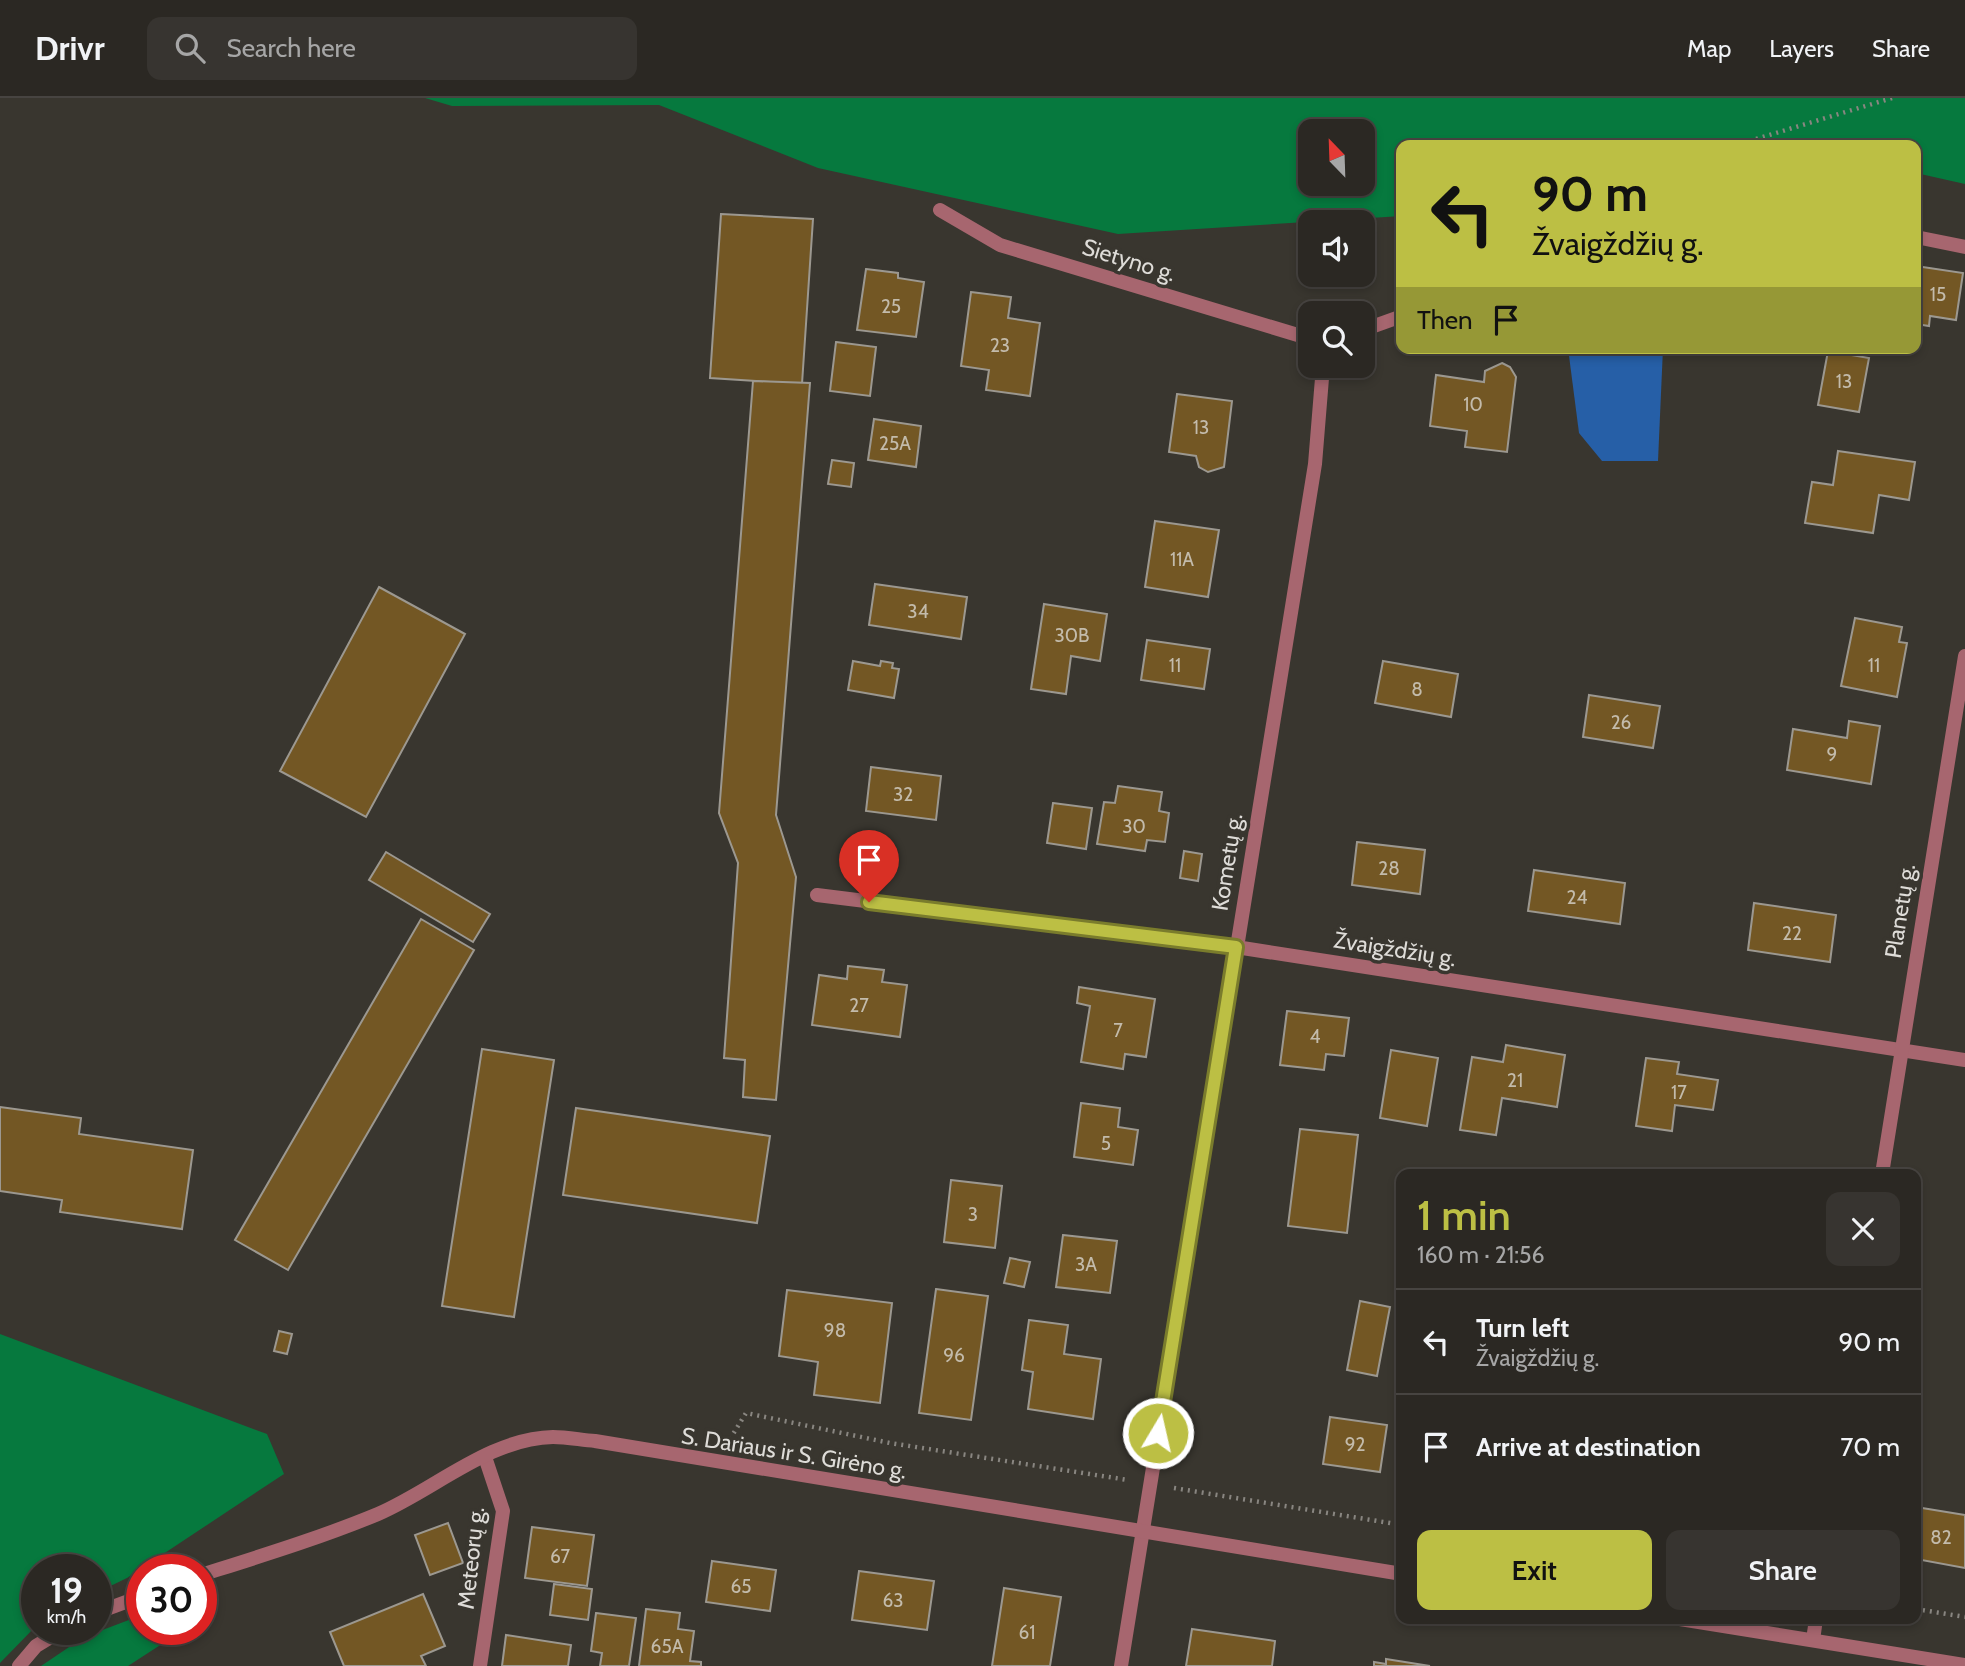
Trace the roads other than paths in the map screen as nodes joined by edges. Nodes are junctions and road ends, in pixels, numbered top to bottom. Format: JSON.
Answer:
{"nodes":[{"id":1,"x":940,"y":209,"type":"dead end"},
{"id":2,"x":1921,"y":238,"type":"edge"},
{"id":3,"x":1965,"y":247,"type":"edge"},
{"id":4,"x":1396,"y":318,"type":"edge"},
{"id":5,"x":1375,"y":326,"type":"edge"},
{"id":6,"x":1298,"y":335,"type":"edge"},
{"id":7,"x":1322,"y":378,"type":"edge"},
{"id":8,"x":1965,"y":656,"type":"edge"},
{"id":9,"x":817,"y":895,"type":"dead end"},
{"id":10,"x":1236,"y":947,"type":"junction"},
{"id":11,"x":1901,"y":1050,"type":"junction"},
{"id":12,"x":1965,"y":1060,"type":"edge"},
{"id":13,"x":1883,"y":1169,"type":"edge"},
{"id":14,"x":485,"y":1457,"type":"junction"},
{"id":15,"x":1142,"y":1531,"type":"junction"},
{"id":16,"x":217,"y":1570,"type":"edge"},
{"id":17,"x":1396,"y":1573,"type":"edge"},
{"id":18,"x":1712,"y":1624,"type":"edge"},
{"id":19,"x":1815,"y":1624,"type":"edge"},
{"id":20,"x":1813,"y":1640,"type":"junction"},
{"id":21,"x":38,"y":1645,"type":"edge"},
{"id":22,"x":1924,"y":1662,"type":"edge"},
{"id":23,"x":1965,"y":1665,"type":"edge"},
{"id":24,"x":19,"y":1666,"type":"edge"},
{"id":25,"x":480,"y":1666,"type":"edge"},
{"id":26,"x":1121,"y":1666,"type":"edge"}],
"edges":[{"from":1,"to":6,"type":"street","name":"Sietyno g."},
{"from":2,"to":3,"type":"street"},
{"from":4,"to":5,"type":"street"},
{"from":7,"to":10,"type":"street","name":"Kometų g."},
{"from":8,"to":11,"type":"street","name":"Planetų g."},
{"from":9,"to":10,"type":"street","name":"Žvaigždžių g."},
{"from":10,"to":11,"type":"street","name":"Žvaigždžių g."},
{"from":10,"to":15,"type":"street","name":"Kometų g."},
{"from":11,"to":12,"type":"street","name":"Žvaigždžių g."},
{"from":11,"to":13,"type":"street","name":"Planetų g."},
{"from":14,"to":15,"type":"street","name":"S. Dariaus ir S. Girėno g."},
{"from":14,"to":16,"type":"street","name":"S. Dariaus ir S. Girėno g."},
{"from":14,"to":25,"type":"street","name":"Meteorų g."},
{"from":15,"to":17,"type":"street","name":"S. Dariaus ir S. Girėno g."},
{"from":15,"to":26,"type":"street","name":"Kometų g."},
{"from":18,"to":20,"type":"street"},
{"from":19,"to":20,"type":"street"},
{"from":20,"to":22,"type":"street"},
{"from":21,"to":24,"type":"street"},
{"from":22,"to":23,"type":"street"}]}
